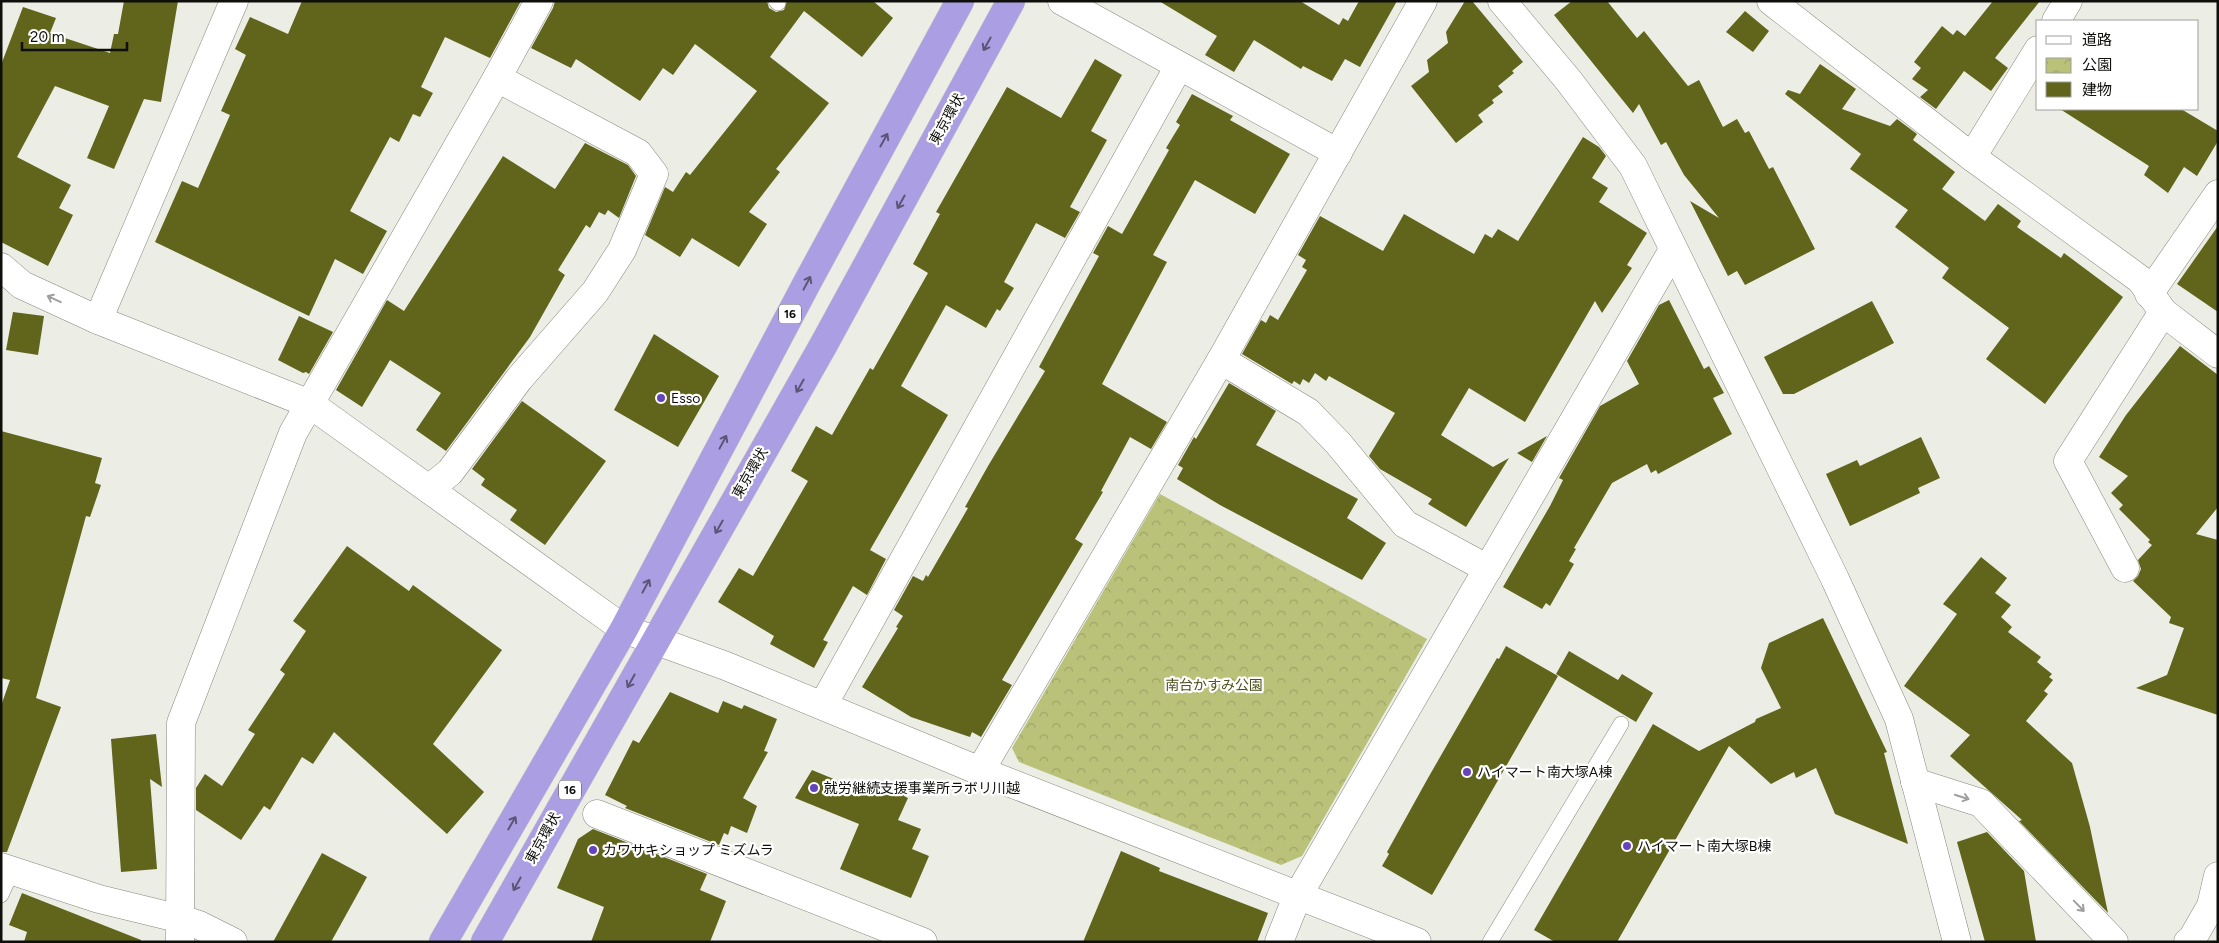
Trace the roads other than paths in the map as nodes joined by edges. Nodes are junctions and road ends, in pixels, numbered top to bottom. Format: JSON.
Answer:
{"nodes":[{"id":1,"x":234,"y":1,"type":"edge"},
{"id":2,"x":539,"y":1,"type":"edge"},
{"id":3,"x":960,"y":1,"type":"edge"},
{"id":4,"x":1010,"y":1,"type":"edge"},
{"id":5,"x":1062,"y":1,"type":"edge"},
{"id":6,"x":1423,"y":1,"type":"edge"},
{"id":7,"x":1502,"y":1,"type":"edge"},
{"id":8,"x":1771,"y":1,"type":"edge"},
{"id":9,"x":2068,"y":1,"type":"edge"},
{"id":10,"x":2057,"y":20,"type":"edge"},
{"id":11,"x":2036,"y":53,"type":"edge"},
{"id":12,"x":1179,"y":66,"type":"junction"},
{"id":13,"x":498,"y":78,"type":"junction"},
{"id":14,"x":1338,"y":152,"type":"junction"},
{"id":15,"x":1972,"y":157,"type":"junction"},
{"id":16,"x":2218,"y":194,"type":"edge"},
{"id":17,"x":1673,"y":250,"type":"junction"},
{"id":18,"x":1,"y":267,"type":"edge"},
{"id":19,"x":2156,"y":303,"type":"junction"},
{"id":20,"x":98,"y":320,"type":"junction"},
{"id":21,"x":2218,"y":354,"type":"edge"},
{"id":22,"x":1221,"y":360,"type":"junction"},
{"id":23,"x":310,"y":404,"type":"junction"},
{"id":24,"x":429,"y":489,"type":"junction"},
{"id":25,"x":2125,"y":568,"type":"dead end"},
{"id":26,"x":1488,"y":569,"type":"junction"},
{"id":27,"x":624,"y":629,"type":"junction"},
{"id":28,"x":655,"y":639,"type":"junction"},
{"id":29,"x":823,"y":704,"type":"junction"},
{"id":30,"x":1621,"y":724,"type":"dead end"},
{"id":31,"x":980,"y":771,"type":"junction"},
{"id":32,"x":1915,"y":782,"type":"junction"},
{"id":33,"x":597,"y":814,"type":"dead end"},
{"id":34,"x":2218,"y":876,"type":"edge"},
{"id":35,"x":5,"y":878,"type":"edge"},
{"id":36,"x":1297,"y":896,"type":"junction"},
{"id":37,"x":181,"y":930,"type":"edge"},
{"id":38,"x":233,"y":942,"type":"edge"},
{"id":39,"x":443,"y":942,"type":"edge"},
{"id":40,"x":485,"y":942,"type":"edge"},
{"id":41,"x":923,"y":942,"type":"edge"},
{"id":42,"x":1279,"y":942,"type":"edge"},
{"id":43,"x":1417,"y":942,"type":"edge"},
{"id":44,"x":1490,"y":942,"type":"edge"},
{"id":45,"x":1957,"y":942,"type":"edge"},
{"id":46,"x":2114,"y":942,"type":"edge"},
{"id":47,"x":2188,"y":942,"type":"edge"}],
"edges":[{"from":1,"to":20,"type":"street"},
{"from":2,"to":13,"type":"street"},
{"from":27,"to":3,"type":"highway","number":"16","one_way":true},
{"from":4,"to":28,"type":"highway","name":"東京環状","number":"16","one_way":true},
{"from":5,"to":12,"type":"street"},
{"from":6,"to":14,"type":"street"},
{"from":7,"to":17,"type":"street"},
{"from":8,"to":15,"type":"street"},
{"from":9,"to":10,"type":"street"},
{"from":11,"to":15,"type":"street"},
{"from":12,"to":14,"type":"street"},
{"from":12,"to":29,"type":"street"},
{"from":13,"to":23,"type":"street"},
{"from":13,"to":24,"type":"street"},
{"from":14,"to":22,"type":"street"},
{"from":15,"to":19,"type":"street"},
{"from":16,"to":19,"type":"street"},
{"from":17,"to":26,"type":"street"},
{"from":17,"to":32,"type":"street"},
{"from":20,"to":18,"type":"street","one_way":true},
{"from":19,"to":21,"type":"street"},
{"from":19,"to":25,"type":"street"},
{"from":20,"to":23,"type":"street"},
{"from":22,"to":26,"type":"street"},
{"from":22,"to":31,"type":"street"},
{"from":23,"to":24,"type":"street"},
{"from":23,"to":37,"type":"street"},
{"from":24,"to":27,"type":"street"},
{"from":26,"to":36,"type":"street"},
{"from":27,"to":28,"type":"street"},
{"from":39,"to":27,"type":"highway","number":"16","one_way":true},
{"from":28,"to":29,"type":"street"},
{"from":28,"to":40,"type":"highway","name":"東京環状","number":"16","one_way":true},
{"from":29,"to":31,"type":"street"},
{"from":30,"to":44,"type":"lane"},
{"from":31,"to":36,"type":"street"},
{"from":32,"to":45,"type":"street"},
{"from":32,"to":46,"type":"street","one_way":true},
{"from":33,"to":41,"type":"street"},
{"from":34,"to":47,"type":"street"},
{"from":35,"to":37,"type":"street"},
{"from":36,"to":42,"type":"street"},
{"from":36,"to":43,"type":"street"},
{"from":37,"to":38,"type":"street"}]}
